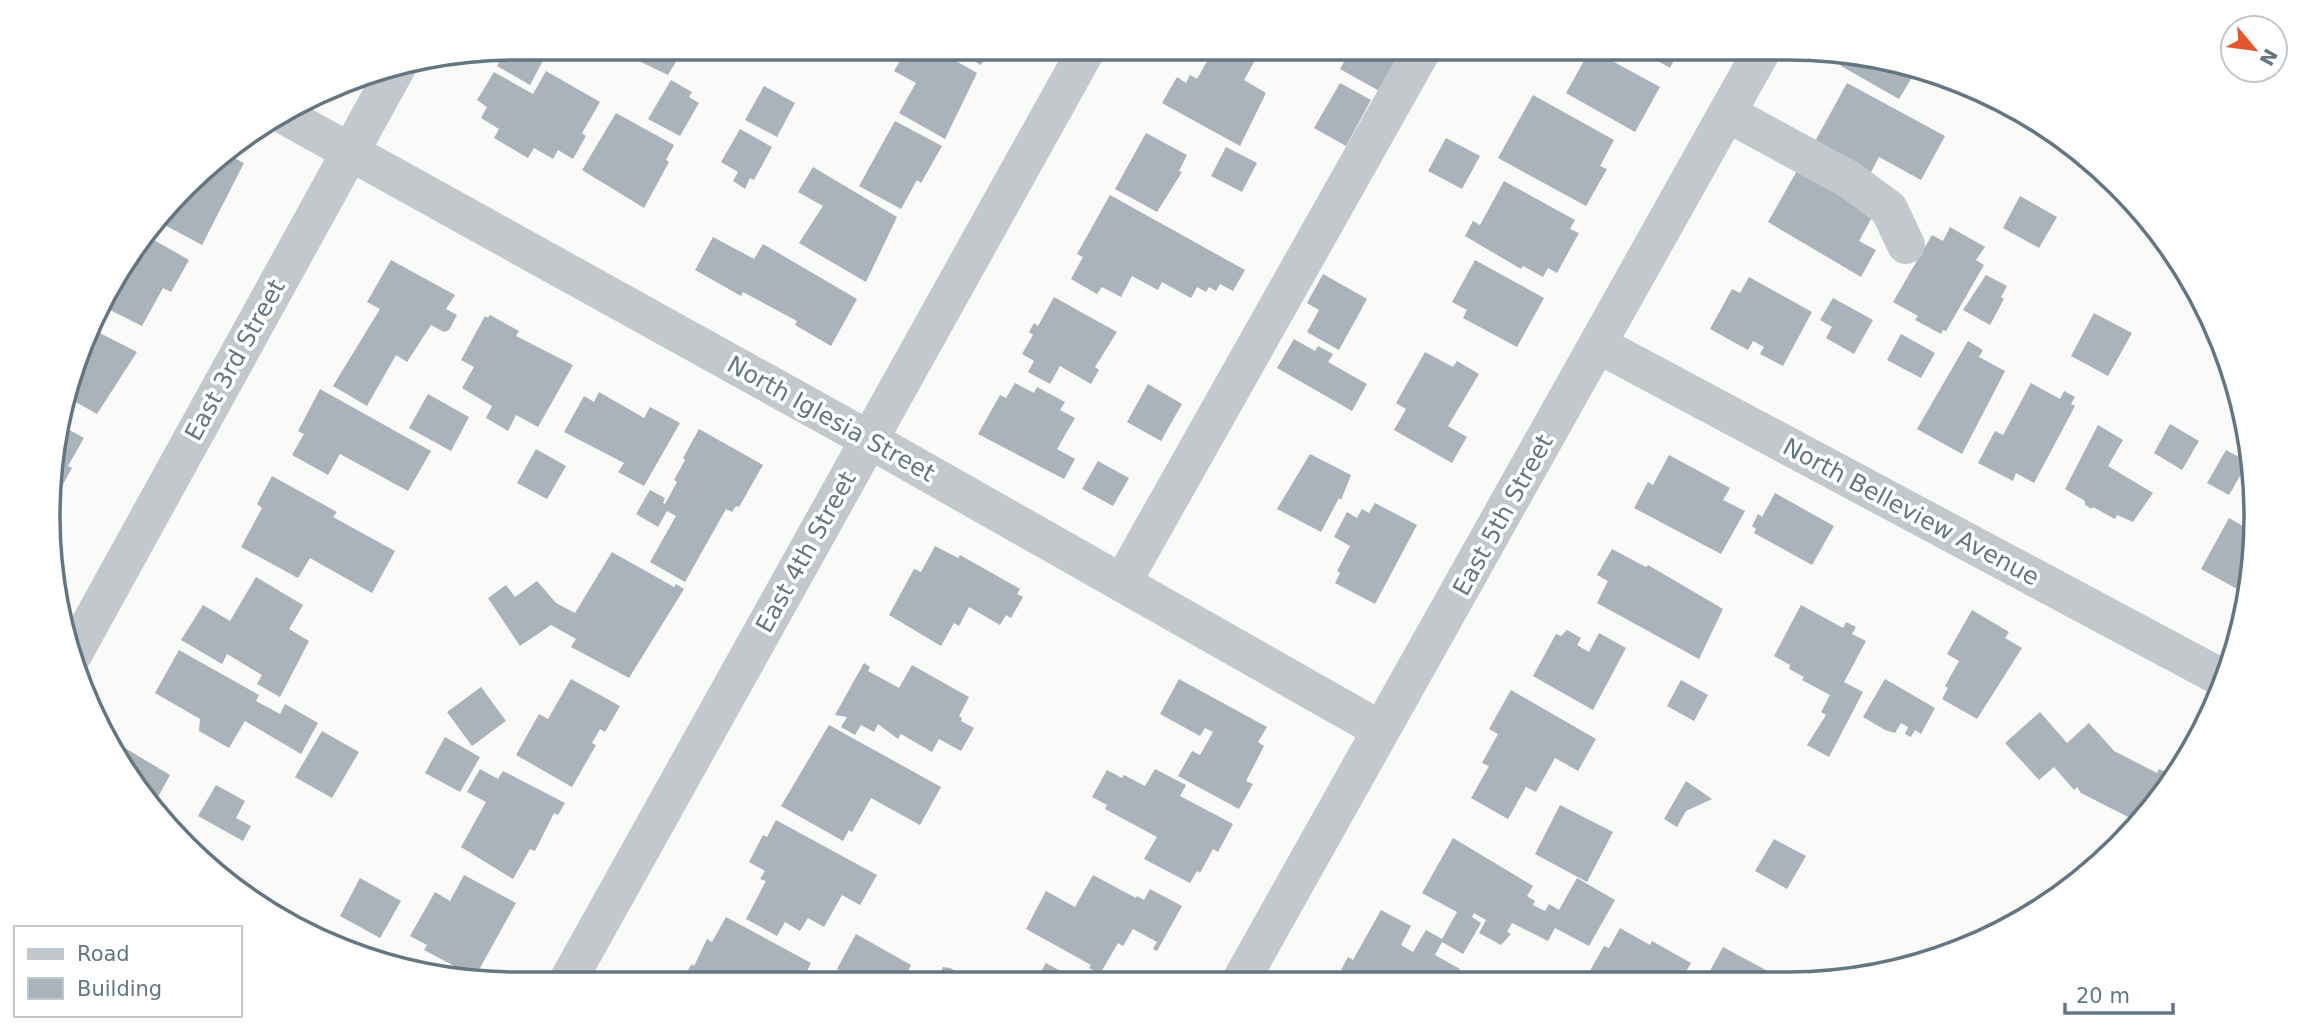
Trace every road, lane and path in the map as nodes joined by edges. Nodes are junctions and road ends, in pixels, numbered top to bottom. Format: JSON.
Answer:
{"nodes":[{"id":1,"x":1081,"y":60,"type":"edge"},
{"id":2,"x":1417,"y":60,"type":"edge"},
{"id":3,"x":1757,"y":60,"type":"edge"},
{"id":4,"x":392,"y":77,"type":"edge"},
{"id":5,"x":1727,"y":113,"type":"junction"},
{"id":6,"x":291,"y":119,"type":"edge"},
{"id":7,"x":350,"y":152,"type":"junction"},
{"id":8,"x":1906,"y":245,"type":"dead end"},
{"id":9,"x":1599,"y":345,"type":"junction"},
{"id":10,"x":868,"y":439,"type":"junction"},
{"id":11,"x":1122,"y":583,"type":"junction"},
{"id":12,"x":78,"y":645,"type":"edge"},
{"id":13,"x":2215,"y":674,"type":"edge"},
{"id":14,"x":1381,"y":730,"type":"junction"},
{"id":15,"x":573,"y":972,"type":"edge"},
{"id":16,"x":1245,"y":972,"type":"edge"}],
"edges":[{"from":1,"to":10,"type":"street","name":"East 4th Street"},
{"from":2,"to":11,"type":"street"},
{"from":3,"to":5,"type":"street","name":"East 5th Street"},
{"from":4,"to":7,"type":"street","name":"East 3rd Street"},
{"from":5,"to":8,"type":"street"},
{"from":5,"to":9,"type":"street","name":"East 5th Street"},
{"from":6,"to":7,"type":"street","name":"North Iglesia Street"},
{"from":7,"to":10,"type":"street","name":"North Iglesia Street"},
{"from":7,"to":12,"type":"street","name":"East 3rd Street"},
{"from":9,"to":13,"type":"street","name":"North Belleview Avenue"},
{"from":9,"to":14,"type":"street","name":"East 5th Street"},
{"from":10,"to":11,"type":"street","name":"North Iglesia Street"},
{"from":10,"to":15,"type":"street","name":"East 4th Street"},
{"from":11,"to":14,"type":"street","name":"North Iglesia Street"},
{"from":14,"to":16,"type":"street","name":"East 5th Street"}]}
